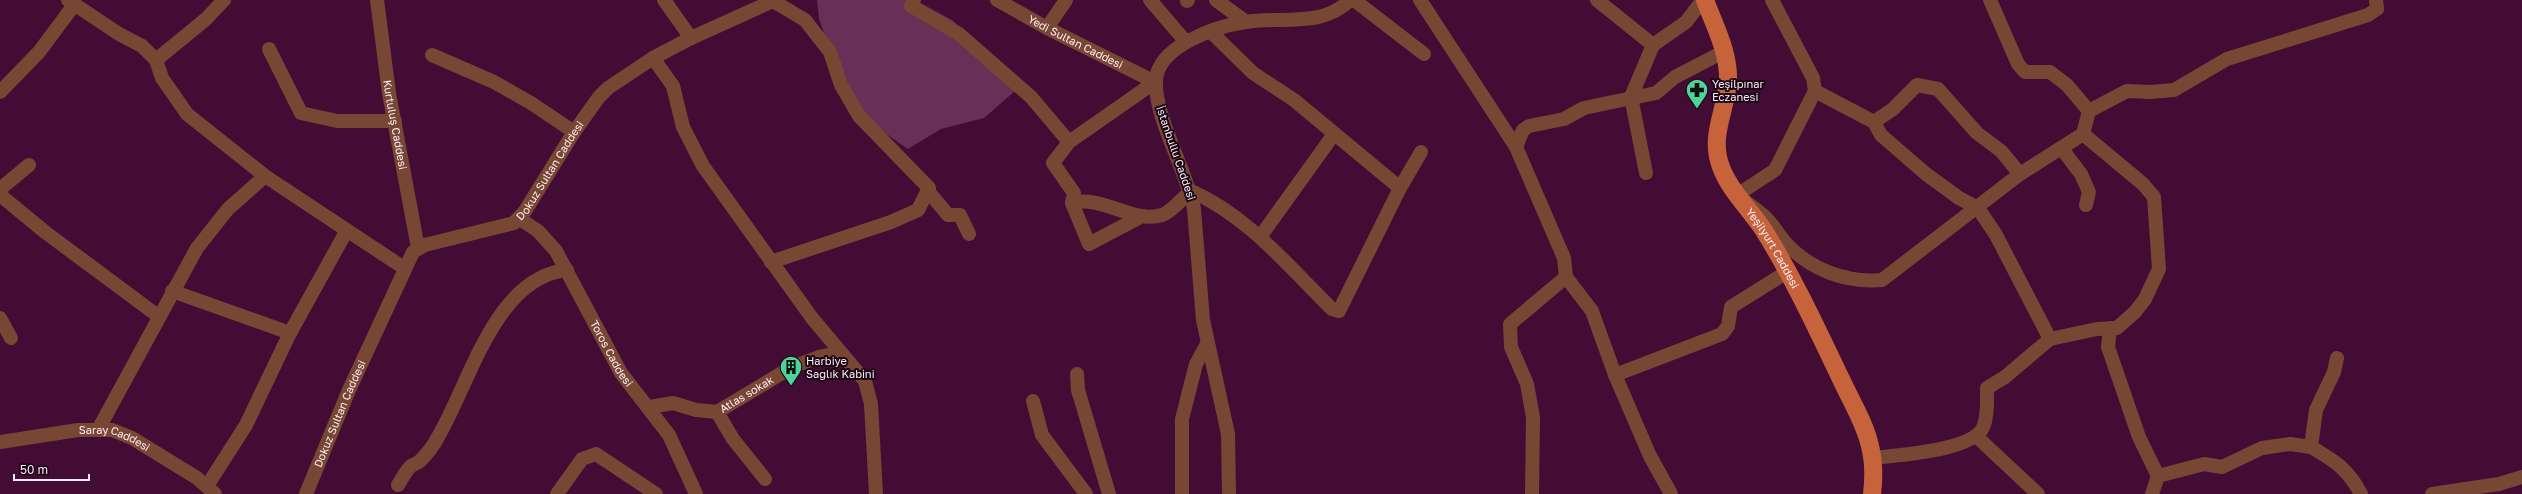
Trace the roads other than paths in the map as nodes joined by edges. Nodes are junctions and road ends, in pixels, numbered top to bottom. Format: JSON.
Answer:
{"nodes":[{"id":1,"x":224,"y":0,"type":"edge"},
{"id":2,"x":377,"y":0,"type":"edge"},
{"id":3,"x":664,"y":0,"type":"edge"},
{"id":4,"x":914,"y":0,"type":"edge"},
{"id":5,"x":997,"y":0,"type":"edge"},
{"id":6,"x":1066,"y":0,"type":"edge"},
{"id":7,"x":1150,"y":0,"type":"edge"},
{"id":8,"x":1216,"y":0,"type":"edge"},
{"id":9,"x":1350,"y":0,"type":"edge"},
{"id":10,"x":1354,"y":0,"type":"edge"},
{"id":11,"x":1420,"y":0,"type":"edge"},
{"id":12,"x":1597,"y":0,"type":"edge"},
{"id":13,"x":1704,"y":0,"type":"edge"},
{"id":14,"x":1772,"y":0,"type":"edge"},
{"id":15,"x":1990,"y":0,"type":"edge"},
{"id":16,"x":2376,"y":0,"type":"edge"},
{"id":17,"x":774,"y":1,"type":"edge"},
{"id":18,"x":71,"y":3,"type":"edge"},
{"id":19,"x":1613,"y":3,"type":"edge"},
{"id":20,"x":1623,"y":21,"type":"junction"},
{"id":21,"x":1246,"y":22,"type":"junction"},
{"id":22,"x":1046,"y":28,"type":"junction"},
{"id":23,"x":1211,"y":32,"type":"junction"},
{"id":24,"x":691,"y":38,"type":"junction"},
{"id":25,"x":1186,"y":42,"type":"junction"},
{"id":26,"x":1653,"y":45,"type":"junction"},
{"id":27,"x":269,"y":49,"type":"dead end"},
{"id":28,"x":1725,"y":51,"type":"junction"},
{"id":29,"x":1424,"y":54,"type":"dead end"},
{"id":30,"x":432,"y":55,"type":"dead end"},
{"id":31,"x":653,"y":58,"type":"junction"},
{"id":32,"x":156,"y":60,"type":"junction"},
{"id":33,"x":1156,"y":82,"type":"junction"},
{"id":34,"x":1815,"y":91,"type":"junction"},
{"id":35,"x":0,"y":92,"type":"edge"},
{"id":36,"x":1631,"y":97,"type":"junction"},
{"id":37,"x":2089,"y":110,"type":"junction"},
{"id":38,"x":395,"y":122,"type":"junction"},
{"id":39,"x":1874,"y":122,"type":"junction"},
{"id":40,"x":574,"y":132,"type":"junction"},
{"id":41,"x":1334,"y":134,"type":"junction"},
{"id":42,"x":2083,"y":134,"type":"junction"},
{"id":43,"x":1069,"y":142,"type":"junction"},
{"id":44,"x":1516,"y":147,"type":"junction"},
{"id":45,"x":2062,"y":148,"type":"junction"},
{"id":46,"x":1421,"y":152,"type":"dead end"},
{"id":47,"x":29,"y":165,"type":"dead end"},
{"id":48,"x":1646,"y":173,"type":"dead end"},
{"id":49,"x":2020,"y":174,"type":"junction"},
{"id":50,"x":266,"y":176,"type":"junction"},
{"id":51,"x":0,"y":188,"type":"edge"},
{"id":52,"x":1400,"y":188,"type":"junction"},
{"id":53,"x":928,"y":191,"type":"junction"},
{"id":54,"x":1191,"y":191,"type":"junction"},
{"id":55,"x":0,"y":195,"type":"edge"},
{"id":56,"x":1737,"y":195,"type":"junction"},
{"id":57,"x":1072,"y":203,"type":"junction"},
{"id":58,"x":2086,"y":205,"type":"dead end"},
{"id":59,"x":1978,"y":208,"type":"junction"},
{"id":60,"x":1142,"y":216,"type":"junction"},
{"id":61,"x":520,"y":218,"type":"junction"},
{"id":62,"x":347,"y":230,"type":"junction"},
{"id":63,"x":969,"y":234,"type":"dead end"},
{"id":64,"x":1260,"y":237,"type":"junction"},
{"id":65,"x":418,"y":248,"type":"junction"},
{"id":66,"x":771,"y":262,"type":"junction"},
{"id":67,"x":404,"y":268,"type":"junction"},
{"id":68,"x":567,"y":270,"type":"junction"},
{"id":69,"x":1787,"y":272,"type":"junction"},
{"id":70,"x":1566,"y":277,"type":"junction"},
{"id":71,"x":172,"y":291,"type":"junction"},
{"id":72,"x":158,"y":316,"type":"junction"},
{"id":73,"x":0,"y":318,"type":"edge"},
{"id":74,"x":2110,"y":328,"type":"junction"},
{"id":75,"x":290,"y":333,"type":"junction"},
{"id":76,"x":11,"y":338,"type":"dead end"},
{"id":77,"x":2050,"y":338,"type":"junction"},
{"id":78,"x":1207,"y":344,"type":"junction"},
{"id":79,"x":840,"y":353,"type":"junction"},
{"id":80,"x":2337,"y":358,"type":"dead end"},
{"id":81,"x":1077,"y":374,"type":"dead end"},
{"id":82,"x":1615,"y":375,"type":"junction"},
{"id":83,"x":1033,"y":401,"type":"dead end"},
{"id":84,"x":650,"y":407,"type":"junction"},
{"id":85,"x":717,"y":412,"type":"junction"},
{"id":86,"x":99,"y":428,"type":"junction"},
{"id":87,"x":1976,"y":436,"type":"junction"},
{"id":88,"x":0,"y":442,"type":"edge"},
{"id":89,"x":2311,"y":447,"type":"junction"},
{"id":90,"x":1872,"y":458,"type":"junction"},
{"id":91,"x":2158,"y":476,"type":"junction"},
{"id":92,"x":2522,"y":477,"type":"edge"},
{"id":93,"x":765,"y":479,"type":"dead end"},
{"id":94,"x":398,"y":485,"type":"dead end"},
{"id":95,"x":211,"y":490,"type":"edge"},
{"id":96,"x":306,"y":494,"type":"edge"},
{"id":97,"x":557,"y":494,"type":"edge"},
{"id":98,"x":656,"y":494,"type":"edge"},
{"id":99,"x":696,"y":494,"type":"edge"},
{"id":100,"x":876,"y":494,"type":"edge"},
{"id":101,"x":1086,"y":494,"type":"edge"},
{"id":102,"x":1109,"y":494,"type":"edge"},
{"id":103,"x":1182,"y":494,"type":"edge"},
{"id":104,"x":1229,"y":494,"type":"edge"},
{"id":105,"x":1532,"y":494,"type":"edge"},
{"id":106,"x":1671,"y":494,"type":"edge"},
{"id":107,"x":1872,"y":494,"type":"edge"},
{"id":108,"x":2038,"y":494,"type":"edge"},
{"id":109,"x":2152,"y":494,"type":"edge"},
{"id":110,"x":2361,"y":494,"type":"edge"},
{"id":111,"x":2432,"y":494,"type":"edge"}],
"edges":[{"from":1,"to":32,"type":"street"},
{"from":2,"to":38,"type":"street","name":"Kurtuluş Caddesi"},
{"from":3,"to":24,"type":"street"},
{"from":4,"to":43,"type":"street"},
{"from":5,"to":22,"type":"street","name":"Yedi Sultan Caddesi"},
{"from":6,"to":22,"type":"street"},
{"from":7,"to":25,"type":"street"},
{"from":8,"to":21,"type":"street"},
{"from":9,"to":21,"type":"street","name":"İstanbullu Caddesi"},
{"from":10,"to":29,"type":"street"},
{"from":11,"to":44,"type":"street"},
{"from":12,"to":20,"type":"street"},
{"from":13,"to":26,"type":"street"},
{"from":13,"to":28,"type":"main road","name":"Yeşilyurt Caddesi"},
{"from":14,"to":34,"type":"street"},
{"from":15,"to":37,"type":"street"},
{"from":16,"to":37,"type":"street"},
{"from":17,"to":24,"type":"street","name":"Dokuz Sultan Caddesi"},
{"from":17,"to":53,"type":"street"},
{"from":18,"to":32,"type":"street"},
{"from":18,"to":35,"type":"street"},
{"from":19,"to":20,"type":"street"},
{"from":20,"to":26,"type":"street"},
{"from":21,"to":23,"type":"street","name":"İstanbullu Caddesi"},
{"from":22,"to":33,"type":"street","name":"Yedi Sultan Caddesi"},
{"from":23,"to":25,"type":"street","name":"İstanbullu Caddesi"},
{"from":23,"to":41,"type":"street"},
{"from":24,"to":31,"type":"street","name":"Dokuz Sultan Caddesi"},
{"from":25,"to":33,"type":"street","name":"İstanbullu Caddesi"},
{"from":26,"to":36,"type":"street"},
{"from":27,"to":38,"type":"street"},
{"from":28,"to":36,"type":"street"},
{"from":28,"to":56,"type":"main road","name":"Yeşilyurt Caddesi"},
{"from":30,"to":40,"type":"street"},
{"from":31,"to":40,"type":"street","name":"Dokuz Sultan Caddesi"},
{"from":31,"to":66,"type":"street"},
{"from":32,"to":50,"type":"street"},
{"from":33,"to":43,"type":"street"},
{"from":33,"to":54,"type":"street","name":"İstanbullu Caddesi"},
{"from":34,"to":39,"type":"street"},
{"from":34,"to":56,"type":"street"},
{"from":36,"to":44,"type":"street"},
{"from":36,"to":48,"type":"street"},
{"from":37,"to":42,"type":"street"},
{"from":38,"to":65,"type":"street","name":"Kurtuluş Caddesi"},
{"from":39,"to":49,"type":"street"},
{"from":39,"to":59,"type":"street"},
{"from":40,"to":61,"type":"street","name":"Dokuz Sultan Caddesi"},
{"from":41,"to":52,"type":"street"},
{"from":41,"to":64,"type":"street"},
{"from":42,"to":45,"type":"street"},
{"from":42,"to":74,"type":"street"},
{"from":43,"to":57,"type":"street"},
{"from":44,"to":70,"type":"street"},
{"from":45,"to":49,"type":"street"},
{"from":45,"to":58,"type":"street"},
{"from":46,"to":52,"type":"street"},
{"from":47,"to":51,"type":"street"},
{"from":49,"to":59,"type":"street"},
{"from":50,"to":62,"type":"street"},
{"from":50,"to":71,"type":"street"},
{"from":52,"to":64,"type":"street"},
{"from":53,"to":63,"type":"street"},
{"from":53,"to":66,"type":"street"},
{"from":54,"to":60,"type":"street"},
{"from":54,"to":64,"type":"street"},
{"from":54,"to":78,"type":"street","name":"İstanbullu Caddesi"},
{"from":55,"to":72,"type":"street"},
{"from":56,"to":59,"type":"street"},
{"from":56,"to":69,"type":"main road","name":"Yeşilyurt Caddesi"},
{"from":57,"to":60,"type":"street"},
{"from":57,"to":60,"type":"street"},
{"from":59,"to":77,"type":"street"},
{"from":61,"to":65,"type":"street","name":"Dokuz Sultan Caddesi"},
{"from":61,"to":68,"type":"street","name":"Toros Caddesi"},
{"from":62,"to":67,"type":"street"},
{"from":62,"to":75,"type":"street"},
{"from":65,"to":67,"type":"street","name":"Dokuz Sultan Caddesi"},
{"from":66,"to":79,"type":"street"},
{"from":67,"to":96,"type":"street","name":"Dokuz Sultan Caddesi"},
{"from":68,"to":84,"type":"street","name":"Toros Caddesi"},
{"from":68,"to":94,"type":"street"},
{"from":69,"to":82,"type":"street"},
{"from":69,"to":90,"type":"main road","name":"Yeşilyurt Caddesi"},
{"from":70,"to":82,"type":"street"},
{"from":70,"to":105,"type":"street"},
{"from":71,"to":72,"type":"street"},
{"from":71,"to":75,"type":"street"},
{"from":72,"to":86,"type":"street"},
{"from":73,"to":76,"type":"street"},
{"from":74,"to":77,"type":"street"},
{"from":74,"to":91,"type":"street"},
{"from":75,"to":95,"type":"street"},
{"from":77,"to":87,"type":"street"},
{"from":78,"to":103,"type":"street"},
{"from":78,"to":104,"type":"street","name":"İstanbullu Caddesi"},
{"from":79,"to":85,"type":"street","name":"Atlas sokak"},
{"from":79,"to":100,"type":"street"},
{"from":80,"to":89,"type":"street"},
{"from":81,"to":102,"type":"street"},
{"from":82,"to":106,"type":"street"},
{"from":83,"to":101,"type":"street"},
{"from":84,"to":85,"type":"street","name":"Atlas sokak"},
{"from":84,"to":99,"type":"street","name":"Toros Caddesi"},
{"from":85,"to":93,"type":"street"},
{"from":86,"to":88,"type":"street","name":"Saray Caddesi"},
{"from":86,"to":95,"type":"street","name":"Saray Caddesi"},
{"from":87,"to":90,"type":"street"},
{"from":87,"to":108,"type":"street"},
{"from":89,"to":91,"type":"street"},
{"from":89,"to":110,"type":"street"},
{"from":90,"to":107,"type":"main road","name":"Yeşilyurt Caddesi"},
{"from":91,"to":109,"type":"street"},
{"from":92,"to":111,"type":"street"},
{"from":97,"to":98,"type":"street"}]}
